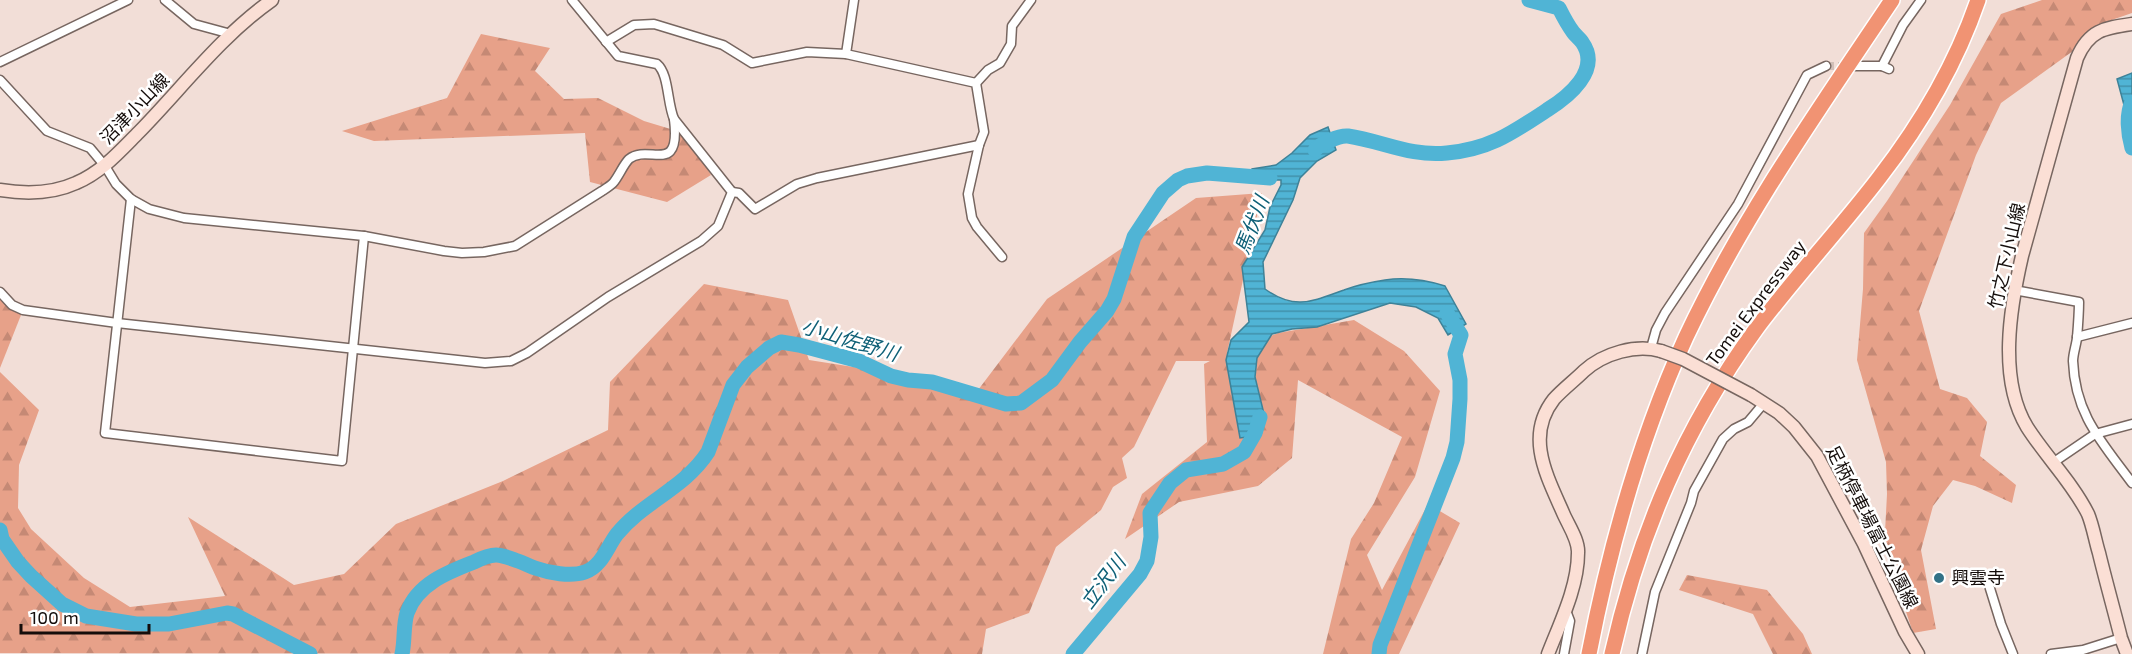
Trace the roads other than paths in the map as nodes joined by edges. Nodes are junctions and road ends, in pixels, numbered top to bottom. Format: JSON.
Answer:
{"nodes":[{"id":1,"x":128,"y":0,"type":"edge"},
{"id":2,"x":165,"y":0,"type":"edge"},
{"id":3,"x":272,"y":0,"type":"edge"},
{"id":4,"x":572,"y":0,"type":"edge"},
{"id":5,"x":854,"y":0,"type":"edge"},
{"id":6,"x":1031,"y":0,"type":"edge"},
{"id":7,"x":1921,"y":0,"type":"edge"},
{"id":8,"x":1978,"y":0,"type":"edge"},
{"id":9,"x":1892,"y":1,"type":"edge"},
{"id":10,"x":2132,"y":24,"type":"edge"},
{"id":11,"x":231,"y":34,"type":"junction"},
{"id":12,"x":606,"y":42,"type":"junction"},
{"id":13,"x":846,"y":54,"type":"junction"},
{"id":14,"x":0,"y":62,"type":"edge"},
{"id":15,"x":1826,"y":66,"type":"tunnel mouth"},
{"id":16,"x":1854,"y":66,"type":"tunnel mouth"},
{"id":17,"x":0,"y":80,"type":"edge"},
{"id":18,"x":976,"y":83,"type":"junction"},
{"id":19,"x":674,"y":119,"type":"junction"},
{"id":20,"x":979,"y":145,"type":"junction"},
{"id":21,"x":105,"y":166,"type":"junction"},
{"id":22,"x":0,"y":190,"type":"edge"},
{"id":23,"x":732,"y":192,"type":"junction"},
{"id":24,"x":131,"y":199,"type":"junction"},
{"id":25,"x":364,"y":236,"type":"junction"},
{"id":26,"x":1002,"y":256,"type":"dead end"},
{"id":27,"x":2014,"y":290,"type":"junction"},
{"id":28,"x":0,"y":292,"type":"edge"},
{"id":29,"x":117,"y":323,"type":"junction"},
{"id":30,"x":2132,"y":323,"type":"edge"},
{"id":31,"x":2077,"y":337,"type":"junction"},
{"id":32,"x":354,"y":348,"type":"junction"},
{"id":33,"x":1656,"y":350,"type":"junction"},
{"id":34,"x":1764,"y":403,"type":"junction"},
{"id":35,"x":2132,"y":424,"type":"edge"},
{"id":36,"x":2095,"y":434,"type":"junction"},
{"id":37,"x":2054,"y":462,"type":"junction"},
{"id":38,"x":2132,"y":483,"type":"edge"},
{"id":39,"x":1988,"y":582,"type":"dead end"},
{"id":40,"x":1565,"y":608,"type":"junction"},
{"id":41,"x":2121,"y":638,"type":"junction"},
{"id":42,"x":1548,"y":654,"type":"edge"},
{"id":43,"x":1564,"y":654,"type":"edge"},
{"id":44,"x":1589,"y":654,"type":"edge"},
{"id":45,"x":1612,"y":654,"type":"edge"},
{"id":46,"x":1642,"y":654,"type":"edge"},
{"id":47,"x":1918,"y":654,"type":"edge"},
{"id":48,"x":2013,"y":654,"type":"edge"},
{"id":49,"x":2051,"y":654,"type":"edge"},
{"id":50,"x":2127,"y":654,"type":"edge"}],
"edges":[{"from":1,"to":14,"type":"street"},
{"from":2,"to":11,"type":"street"},
{"from":3,"to":11,"type":"main road","name":"沼津小山線"},
{"from":4,"to":12,"type":"street"},
{"from":5,"to":13,"type":"street"},
{"from":6,"to":18,"type":"street"},
{"from":7,"to":16,"type":"street"},
{"from":8,"to":45,"type":"highway","name":"Tomei Expressway"},
{"from":9,"to":44,"type":"highway","name":"Tomei Expressway"},
{"from":10,"to":27,"type":"main road","name":"竹之下小山線"},
{"from":11,"to":21,"type":"main road","name":"沼津小山線"},
{"from":12,"to":13,"type":"street"},
{"from":12,"to":19,"type":"street"},
{"from":13,"to":18,"type":"street"},
{"from":15,"to":33,"type":"street"},
{"from":17,"to":21,"type":"street"},
{"from":18,"to":20,"type":"street"},
{"from":19,"to":23,"type":"street"},
{"from":19,"to":25,"type":"street"},
{"from":20,"to":23,"type":"street"},
{"from":20,"to":26,"type":"street"},
{"from":21,"to":22,"type":"main road","name":"沼津小山線"},
{"from":21,"to":24,"type":"street"},
{"from":23,"to":32,"type":"street"},
{"from":24,"to":25,"type":"street"},
{"from":24,"to":29,"type":"street"},
{"from":25,"to":32,"type":"street"},
{"from":27,"to":31,"type":"street"},
{"from":27,"to":37,"type":"main road","name":"竹之下小山線"},
{"from":28,"to":29,"type":"street"},
{"from":29,"to":32,"type":"street"},
{"from":29,"to":32,"type":"street"},
{"from":30,"to":31,"type":"street"},
{"from":31,"to":36,"type":"street"},
{"from":33,"to":34,"type":"main road","name":"足柄停車場富士公園線","bridge":true},
{"from":33,"to":40,"type":"main road","name":"足柄停車場富士公園線"},
{"from":34,"to":46,"type":"street"},
{"from":34,"to":47,"type":"main road","name":"足柄停車場富士公園線"},
{"from":35,"to":36,"type":"street"},
{"from":36,"to":37,"type":"street"},
{"from":36,"to":38,"type":"street"},
{"from":37,"to":41,"type":"main road","name":"竹之下小山線"},
{"from":39,"to":48,"type":"street"},
{"from":40,"to":42,"type":"main road","name":"足柄停車場富士公園線"},
{"from":40,"to":43,"type":"street"},
{"from":41,"to":49,"type":"street"},
{"from":41,"to":50,"type":"main road","name":"竹之下小山線"}]}
